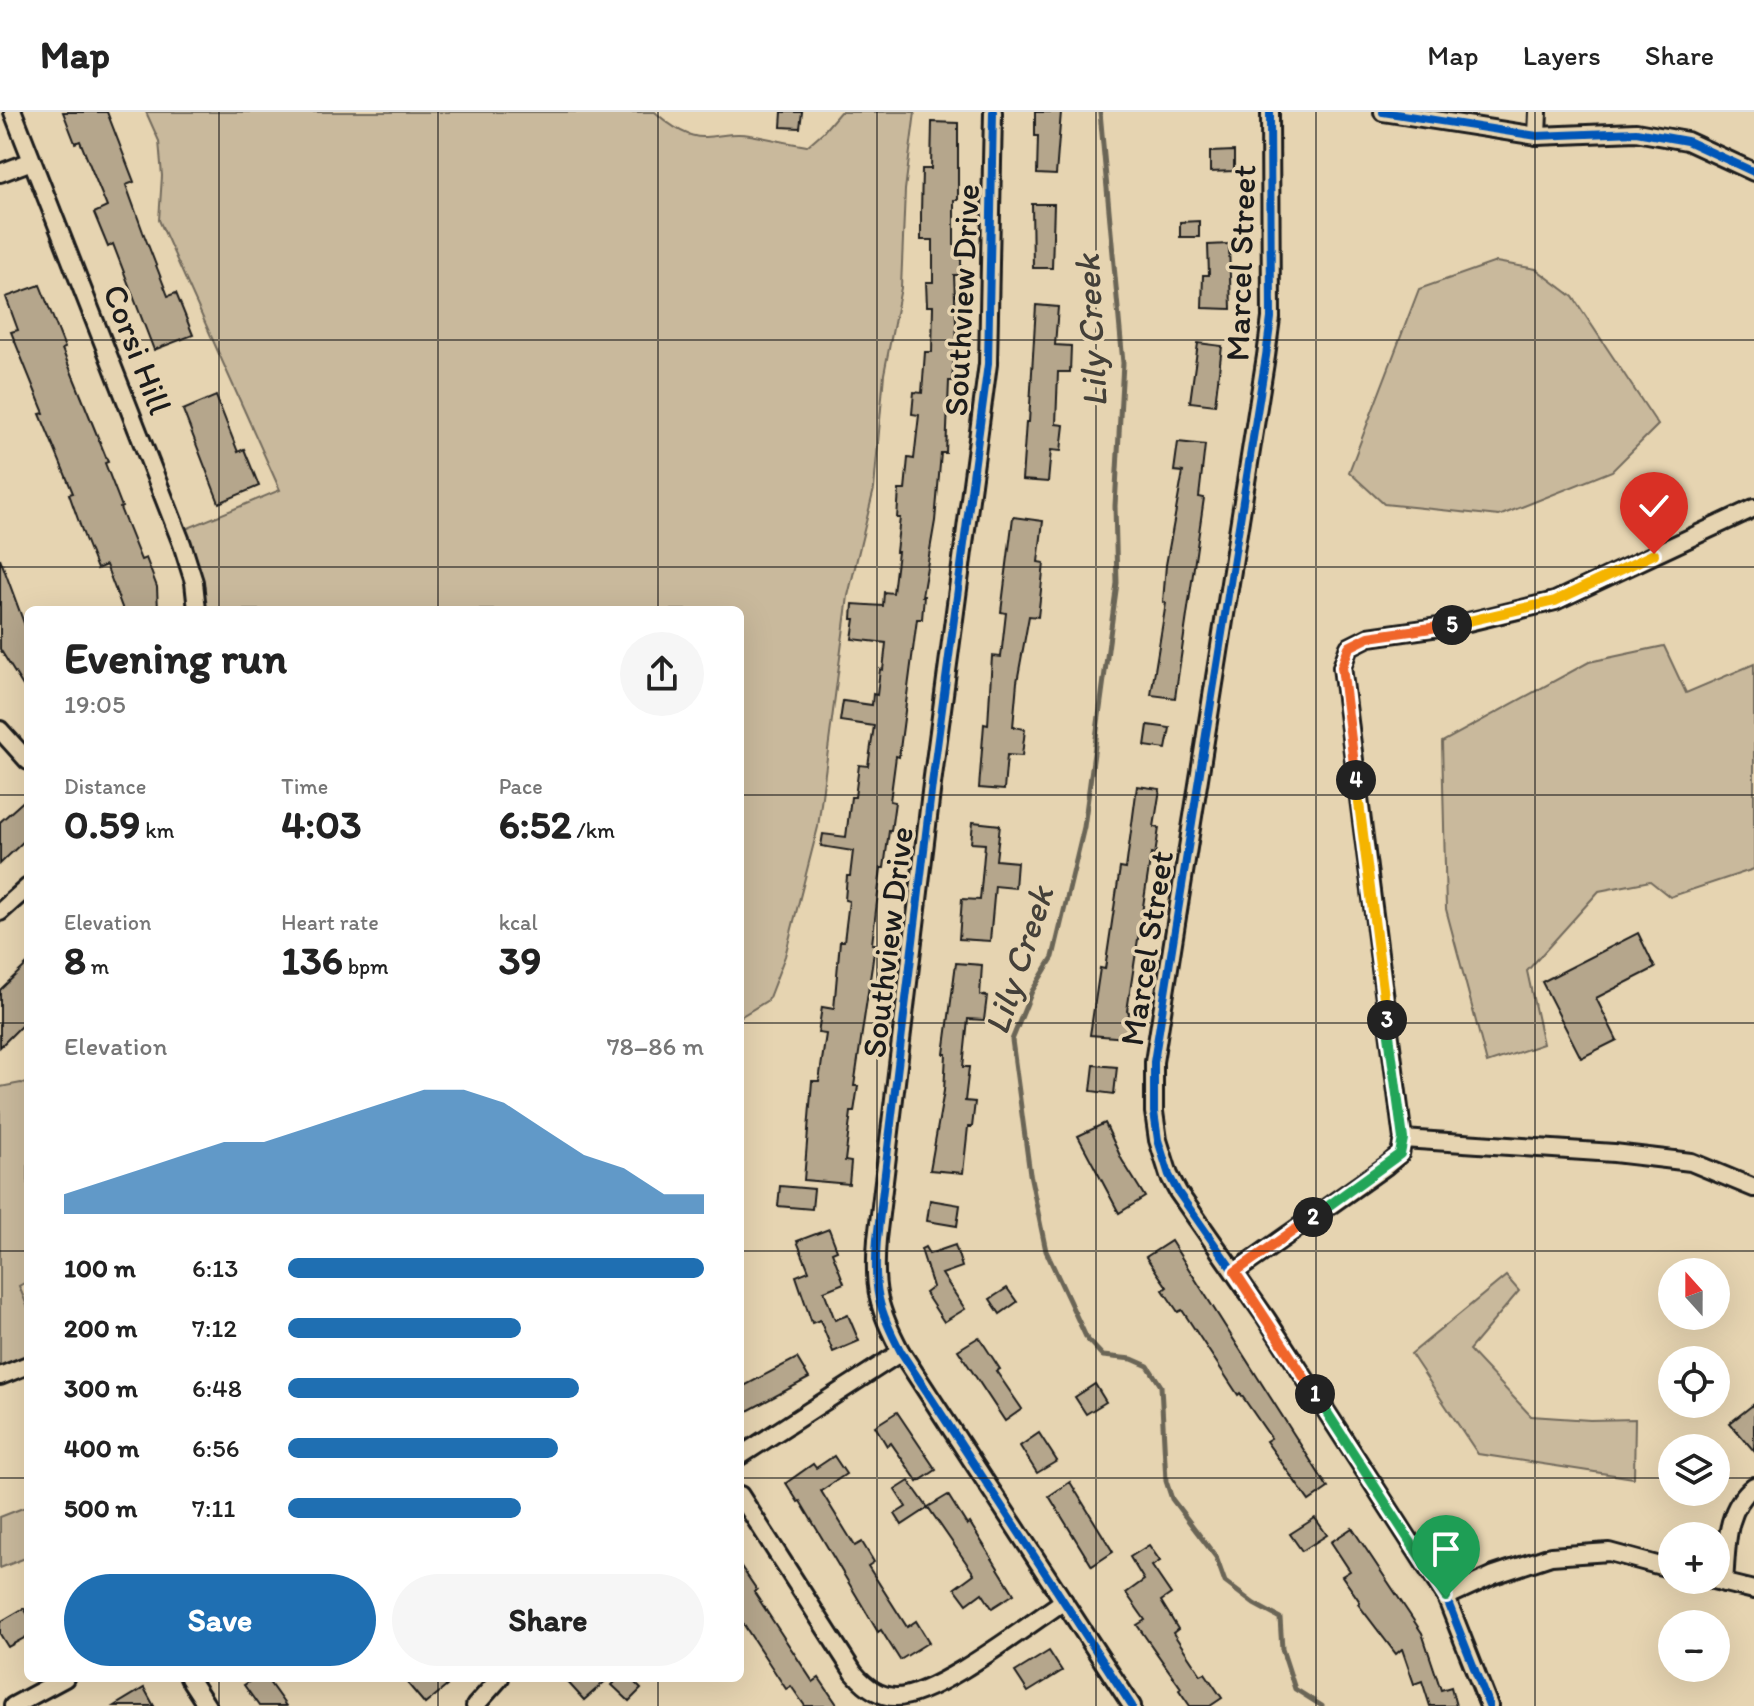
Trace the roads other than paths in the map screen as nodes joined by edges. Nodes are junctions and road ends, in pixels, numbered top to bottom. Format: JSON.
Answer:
{"nodes":[{"id":1,"x":13,"y":112,"type":"edge"},
{"id":2,"x":993,"y":112,"type":"edge"},
{"id":3,"x":1270,"y":112,"type":"edge"},
{"id":4,"x":1383,"y":112,"type":"edge"},
{"id":5,"x":1538,"y":112,"type":"edge"},
{"id":6,"x":1537,"y":136,"type":"junction"},
{"id":7,"x":32,"y":161,"type":"junction"},
{"id":8,"x":1754,"y":172,"type":"edge"},
{"id":9,"x":0,"y":173,"type":"edge"},
{"id":10,"x":1754,"y":508,"type":"edge"},
{"id":11,"x":197,"y":606,"type":"edge"},
{"id":12,"x":0,"y":730,"type":"edge"},
{"id":13,"x":24,"y":757,"type":"edge"},
{"id":14,"x":24,"y":891,"type":"edge"},
{"id":15,"x":0,"y":912,"type":"edge"},
{"id":16,"x":1403,"y":1139,"type":"junction"},
{"id":17,"x":1754,"y":1188,"type":"edge"},
{"id":18,"x":1235,"y":1272,"type":"junction"},
{"id":19,"x":901,"y":1352,"type":"junction"},
{"id":20,"x":24,"y":1367,"type":"edge"},
{"id":21,"x":0,"y":1376,"type":"edge"},
{"id":22,"x":744,"y":1453,"type":"edge"},
{"id":23,"x":1754,"y":1486,"type":"edge"},
{"id":24,"x":744,"y":1501,"type":"edge"},
{"id":25,"x":1729,"y":1522,"type":"edge"},
{"id":26,"x":1658,"y":1565,"type":"edge"},
{"id":27,"x":1730,"y":1585,"type":"edge"},
{"id":28,"x":1754,"y":1590,"type":"edge"},
{"id":29,"x":1446,"y":1597,"type":"junction"},
{"id":30,"x":1064,"y":1601,"type":"junction"},
{"id":31,"x":58,"y":1682,"type":"edge"},
{"id":32,"x":192,"y":1682,"type":"edge"},
{"id":33,"x":496,"y":1682,"type":"edge"},
{"id":34,"x":13,"y":1706,"type":"edge"},
{"id":35,"x":207,"y":1706,"type":"edge"},
{"id":36,"x":475,"y":1706,"type":"edge"},
{"id":37,"x":1132,"y":1706,"type":"edge"},
{"id":38,"x":1489,"y":1706,"type":"edge"}],
"edges":[{"from":1,"to":7,"type":"street","name":"Corsi Hill"},
{"from":2,"to":19,"type":"street","name":"Southview Drive"},
{"from":3,"to":18,"type":"street","name":"Marcel Street"},
{"from":4,"to":6,"type":"street"},
{"from":5,"to":6,"type":"street"},
{"from":6,"to":8,"type":"street"},
{"from":7,"to":9,"type":"street"},
{"from":7,"to":11,"type":"street","name":"Corsi Hill"},
{"from":10,"to":16,"type":"street"},
{"from":12,"to":13,"type":"street"},
{"from":14,"to":15,"type":"street"},
{"from":16,"to":17,"type":"street"},
{"from":16,"to":18,"type":"street"},
{"from":18,"to":29,"type":"street","name":"Marcel Street"},
{"from":19,"to":22,"type":"street"},
{"from":19,"to":30,"type":"street","name":"Southview Drive"},
{"from":20,"to":21,"type":"street"},
{"from":23,"to":25,"type":"street"},
{"from":24,"to":30,"type":"street"},
{"from":26,"to":29,"type":"street"},
{"from":27,"to":28,"type":"street"},
{"from":29,"to":38,"type":"street","name":"Marcel Street"},
{"from":30,"to":37,"type":"street","name":"Southview Drive"},
{"from":31,"to":34,"type":"street"},
{"from":32,"to":35,"type":"street"},
{"from":33,"to":36,"type":"street"}]}
